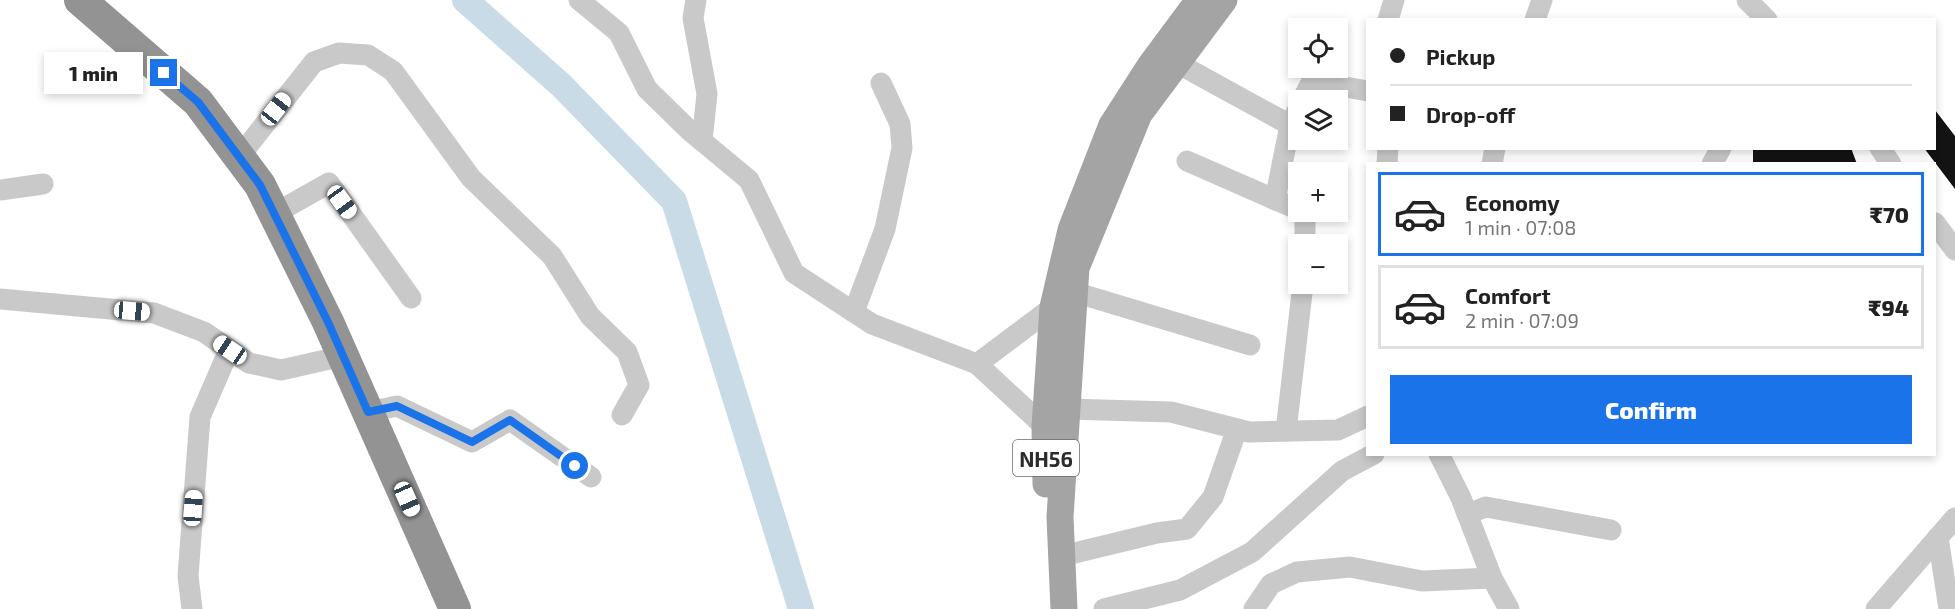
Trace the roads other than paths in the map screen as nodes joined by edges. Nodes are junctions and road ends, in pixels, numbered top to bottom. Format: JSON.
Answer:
{"nodes":[{"id":1,"x":80,"y":0,"type":"edge"},
{"id":2,"x":579,"y":0,"type":"edge"},
{"id":3,"x":696,"y":0,"type":"edge"},
{"id":4,"x":1199,"y":0,"type":"edge"},
{"id":5,"x":1224,"y":0,"type":"edge"},
{"id":6,"x":1542,"y":0,"type":"edge"},
{"id":7,"x":1747,"y":0,"type":"edge"},
{"id":8,"x":1536,"y":18,"type":"edge"},
{"id":9,"x":1765,"y":18,"type":"edge"},
{"id":10,"x":1178,"y":63,"type":"junction"},
{"id":11,"x":881,"y":83,"type":"dead end"},
{"id":12,"x":1307,"y":90,"type":"edge"},
{"id":13,"x":1366,"y":91,"type":"edge"},
{"id":14,"x":1288,"y":113,"type":"edge"},
{"id":15,"x":702,"y":141,"type":"junction"},
{"id":16,"x":1288,"y":145,"type":"edge"},
{"id":17,"x":239,"y":157,"type":"junction"},
{"id":18,"x":1187,"y":161,"type":"dead end"},
{"id":19,"x":42,"y":184,"type":"dead end"},
{"id":20,"x":0,"y":190,"type":"edge"},
{"id":21,"x":1275,"y":200,"type":"junction"},
{"id":22,"x":1288,"y":206,"type":"edge"},
{"id":23,"x":274,"y":214,"type":"junction"},
{"id":24,"x":1936,"y":224,"type":"edge"},
{"id":25,"x":1955,"y":250,"type":"edge"},
{"id":26,"x":1302,"y":294,"type":"edge"},
{"id":27,"x":411,"y":298,"type":"dead end"},
{"id":28,"x":0,"y":299,"type":"edge"},
{"id":29,"x":1064,"y":299,"type":"junction"},
{"id":30,"x":855,"y":312,"type":"junction"},
{"id":31,"x":1250,"y":345,"type":"dead end"},
{"id":32,"x":230,"y":350,"type":"junction"},
{"id":33,"x":343,"y":356,"type":"junction"},
{"id":34,"x":976,"y":364,"type":"junction"},
{"id":35,"x":1067,"y":409,"type":"junction"},
{"id":36,"x":368,"y":412,"type":"junction"},
{"id":37,"x":622,"y":415,"type":"dead end"},
{"id":38,"x":1366,"y":417,"type":"edge"},
{"id":39,"x":1045,"y":427,"type":"junction"},
{"id":40,"x":1237,"y":429,"type":"junction"},
{"id":41,"x":1286,"y":431,"type":"junction"},
{"id":42,"x":1370,"y":456,"type":"edge"},
{"id":43,"x":1440,"y":456,"type":"edge"},
{"id":44,"x":591,"y":477,"type":"dead end"},
{"id":45,"x":1467,"y":514,"type":"junction"},
{"id":46,"x":1955,"y":518,"type":"edge"},
{"id":47,"x":1611,"y":530,"type":"dead end"},
{"id":48,"x":1938,"y":537,"type":"junction"},
{"id":49,"x":1062,"y":556,"type":"junction"},
{"id":50,"x":1492,"y":578,"type":"junction"},
{"id":51,"x":1059,"y":604,"type":"edge"},
{"id":52,"x":192,"y":609,"type":"edge"},
{"id":53,"x":455,"y":609,"type":"edge"},
{"id":54,"x":1104,"y":609,"type":"edge"},
{"id":55,"x":1254,"y":609,"type":"edge"},
{"id":56,"x":1509,"y":609,"type":"edge"},
{"id":57,"x":1876,"y":609,"type":"edge"},
{"id":58,"x":1949,"y":609,"type":"edge"}],
"edges":[{"from":1,"to":17,"type":"highway"},
{"from":2,"to":15,"type":"street"},
{"from":3,"to":15,"type":"street"},
{"from":4,"to":29,"type":"main road"},
{"from":5,"to":10,"type":"main road"},
{"from":6,"to":8,"type":"street"},
{"from":7,"to":9,"type":"street"},
{"from":10,"to":14,"type":"street"},
{"from":10,"to":29,"type":"main road"},
{"from":11,"to":30,"type":"street"},
{"from":12,"to":13,"type":"street"},
{"from":15,"to":30,"type":"street"},
{"from":16,"to":21,"type":"street"},
{"from":17,"to":23,"type":"highway"},
{"from":17,"to":37,"type":"street"},
{"from":18,"to":21,"type":"street"},
{"from":19,"to":20,"type":"street"},
{"from":21,"to":22,"type":"street"},
{"from":23,"to":27,"type":"street"},
{"from":23,"to":33,"type":"highway"},
{"from":24,"to":25,"type":"street"},
{"from":26,"to":41,"type":"street"},
{"from":28,"to":32,"type":"street"},
{"from":29,"to":31,"type":"street"},
{"from":29,"to":34,"type":"street"},
{"from":29,"to":35,"type":"main road"},
{"from":29,"to":39,"type":"main road","number":"NH56"},
{"from":30,"to":34,"type":"street"},
{"from":32,"to":33,"type":"street"},
{"from":32,"to":52,"type":"street"},
{"from":33,"to":36,"type":"highway"},
{"from":34,"to":39,"type":"street"},
{"from":35,"to":40,"type":"street"},
{"from":35,"to":49,"type":"main road"},
{"from":36,"to":44,"type":"street"},
{"from":36,"to":53,"type":"highway"},
{"from":38,"to":41,"type":"street"},
{"from":39,"to":51,"type":"main road","number":"NH56"},
{"from":40,"to":41,"type":"street"},
{"from":40,"to":49,"type":"street"},
{"from":42,"to":54,"type":"street"},
{"from":43,"to":45,"type":"street"},
{"from":45,"to":47,"type":"street"},
{"from":45,"to":50,"type":"street"},
{"from":46,"to":48,"type":"street"},
{"from":48,"to":57,"type":"street"},
{"from":48,"to":58,"type":"street"},
{"from":49,"to":51,"type":"main road"},
{"from":50,"to":55,"type":"street"},
{"from":50,"to":56,"type":"street"}]}
